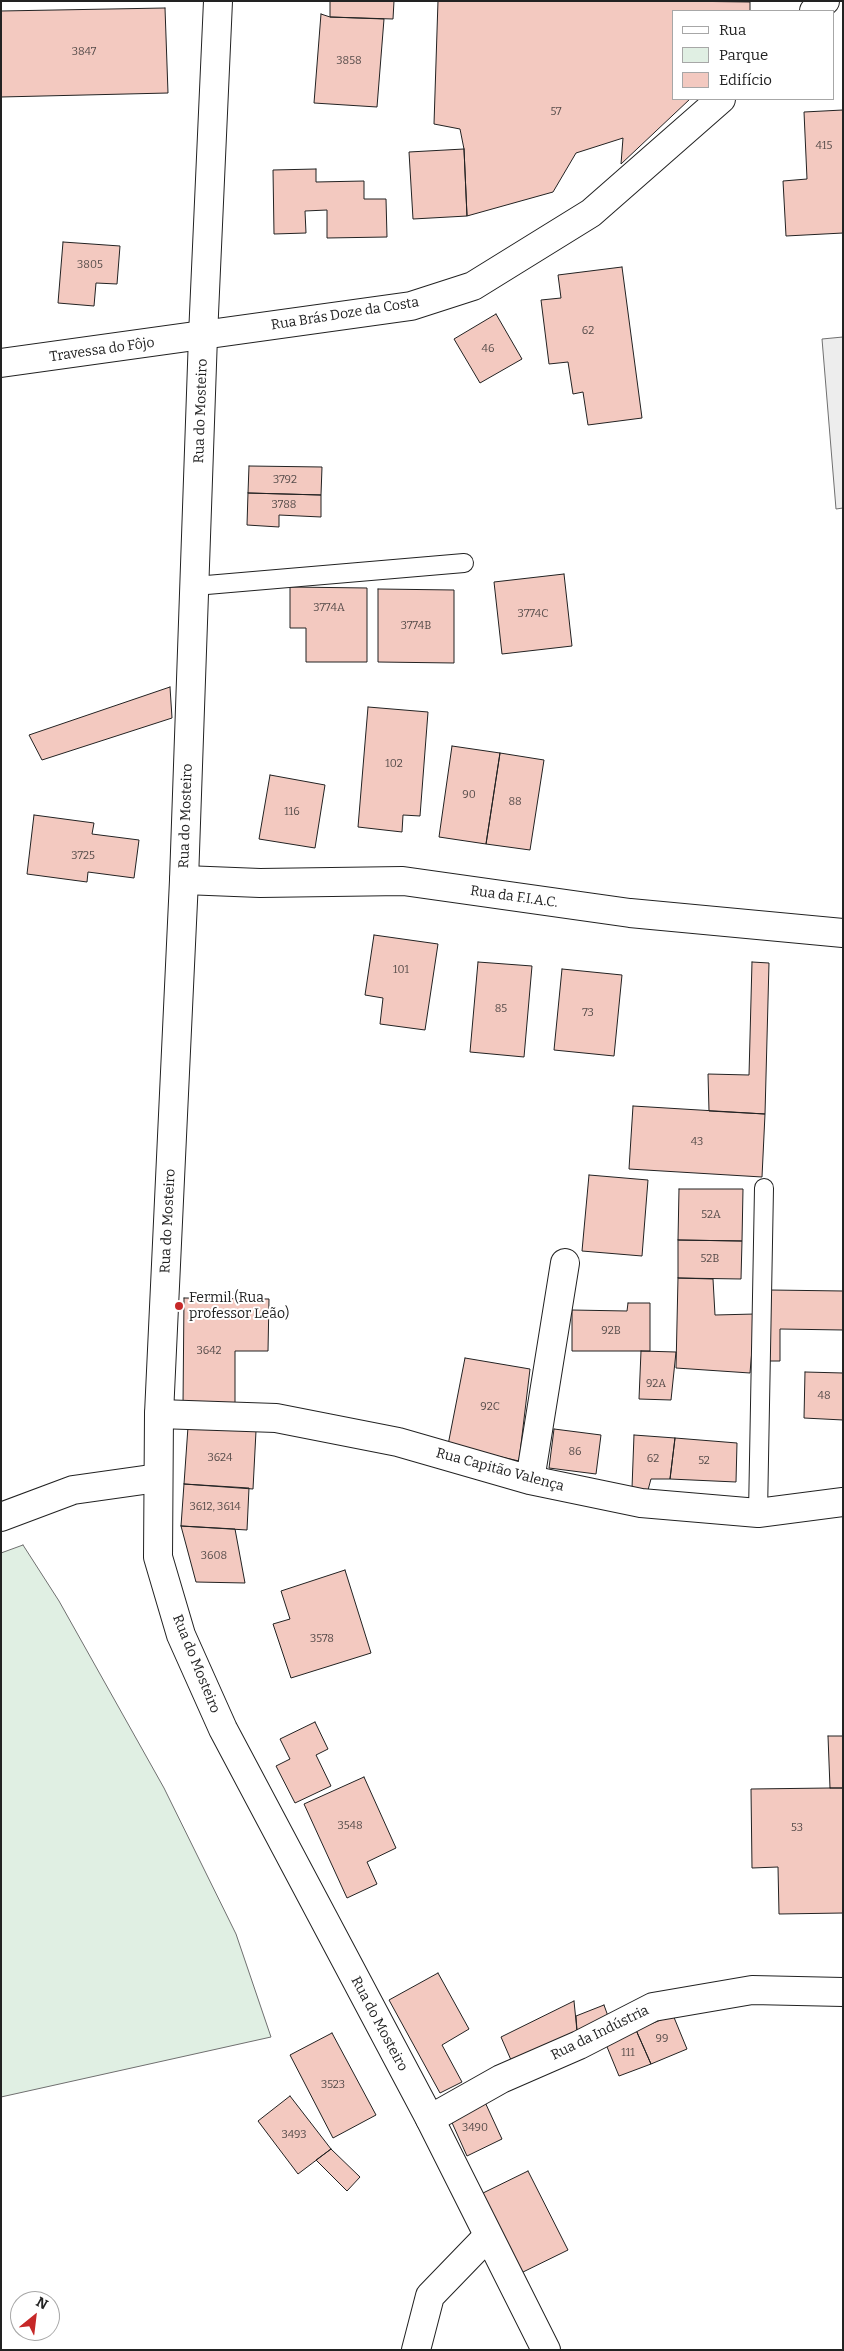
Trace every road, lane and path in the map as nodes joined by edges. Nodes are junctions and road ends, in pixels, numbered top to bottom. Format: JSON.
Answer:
{"nodes":[{"id":1,"x":218,"y":1,"type":"edge"},
{"id":2,"x":825,"y":1,"type":"edge"},
{"id":3,"x":815,"y":10,"type":"edge"},
{"id":4,"x":720,"y":100,"type":"edge"},
{"id":5,"x":203,"y":336,"type":"junction"},
{"id":6,"x":1,"y":364,"type":"edge"},
{"id":7,"x":464,"y":563,"type":"dead end"},
{"id":8,"x":195,"y":586,"type":"junction"},
{"id":9,"x":184,"y":880,"type":"junction"},
{"id":10,"x":843,"y":933,"type":"edge"},
{"id":11,"x":764,"y":1188,"type":"dead end"},
{"id":12,"x":565,"y":1264,"type":"dead end"},
{"id":13,"x":159,"y":1414,"type":"junction"},
{"id":14,"x":158,"y":1478,"type":"junction"},
{"id":15,"x":530,"y":1480,"type":"junction"},
{"id":16,"x":843,"y":1502,"type":"edge"},
{"id":17,"x":758,"y":1513,"type":"junction"},
{"id":18,"x":1,"y":1517,"type":"edge"},
{"id":19,"x":843,"y":1992,"type":"edge"},
{"id":20,"x":430,"y":2119,"type":"junction"},
{"id":21,"x":488,"y":2236,"type":"junction"},
{"id":22,"x":416,"y":2350,"type":"edge"},
{"id":23,"x":546,"y":2350,"type":"edge"}],
"edges":[{"from":1,"to":5,"type":"street","name":"Rua do Mosteiro"},
{"from":2,"to":3,"type":"street"},
{"from":4,"to":5,"type":"street","name":"Rua Brás Doze da Costa"},
{"from":5,"to":6,"type":"street","name":"Travessa do Fôjo"},
{"from":5,"to":8,"type":"street","name":"Rua do Mosteiro"},
{"from":7,"to":8,"type":"lane"},
{"from":8,"to":9,"type":"street","name":"Rua do Mosteiro"},
{"from":9,"to":10,"type":"street","name":"Rua da F.I.A.C."},
{"from":9,"to":13,"type":"street","name":"Rua do Mosteiro"},
{"from":11,"to":17,"type":"lane"},
{"from":12,"to":15,"type":"street"},
{"from":13,"to":14,"type":"street","name":"Rua do Mosteiro"},
{"from":13,"to":15,"type":"street","name":"Rua Capitão Valença"},
{"from":14,"to":18,"type":"street"},
{"from":14,"to":20,"type":"street","name":"Rua do Mosteiro"},
{"from":15,"to":17,"type":"street","name":"Rua Capitão Valença"},
{"from":16,"to":17,"type":"street","name":"Rua Capitão Valença"},
{"from":19,"to":20,"type":"street","name":"Rua da Indústria"},
{"from":20,"to":21,"type":"street","name":"Rua do Mosteiro"},
{"from":21,"to":22,"type":"street"},
{"from":21,"to":23,"type":"street","name":"Rua do Mosteiro"}]}
